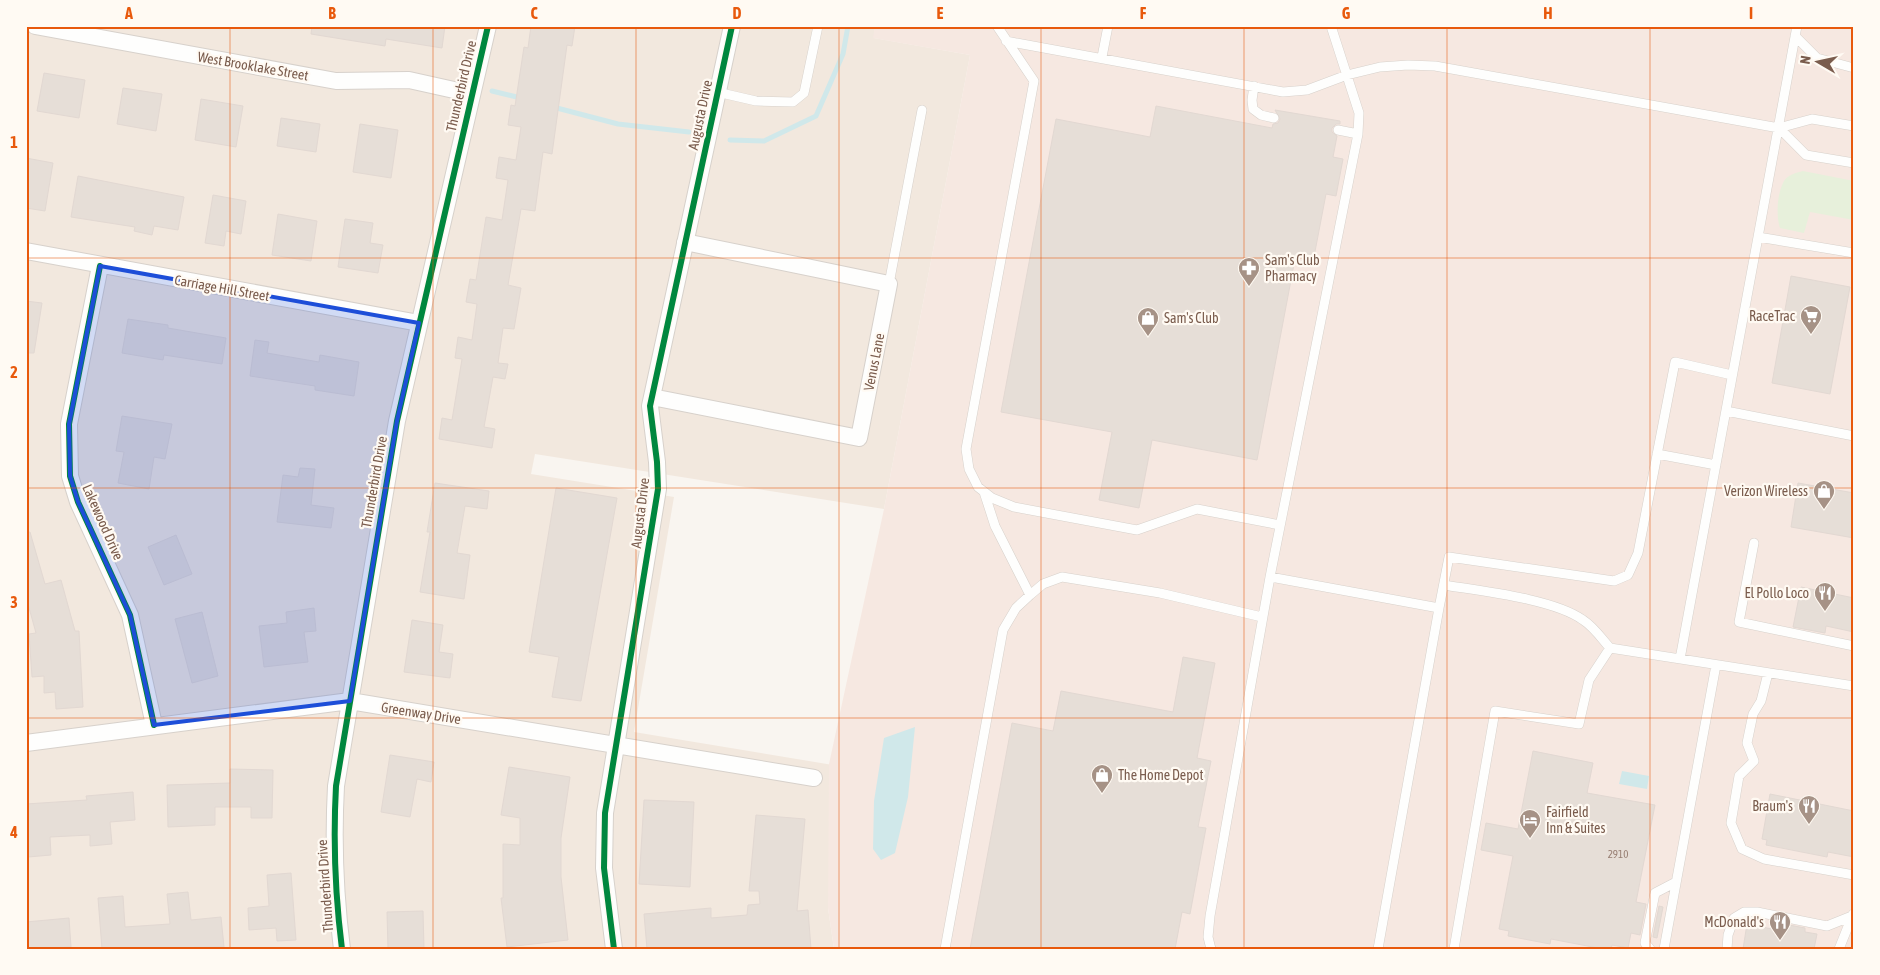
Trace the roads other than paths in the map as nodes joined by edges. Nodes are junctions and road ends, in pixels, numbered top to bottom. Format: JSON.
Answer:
{"nodes":[{"id":1,"x":35,"y":26,"type":"edge"},
{"id":2,"x":488,"y":26,"type":"edge"},
{"id":3,"x":732,"y":26,"type":"edge"},
{"id":4,"x":818,"y":26,"type":"edge"},
{"id":5,"x":997,"y":26,"type":"edge"},
{"id":6,"x":1108,"y":26,"type":"edge"},
{"id":7,"x":1331,"y":26,"type":"edge"},
{"id":8,"x":1796,"y":31,"type":"edge"},
{"id":9,"x":1006,"y":40,"type":"junction"},
{"id":10,"x":1102,"y":57,"type":"junction"},
{"id":11,"x":1854,"y":68,"type":"edge"},
{"id":12,"x":1346,"y":75,"type":"junction"},
{"id":13,"x":1254,"y":86,"type":"junction"},
{"id":14,"x":717,"y":92,"type":"junction"},
{"id":15,"x":472,"y":94,"type":"junction"},
{"id":16,"x":922,"y":110,"type":"dead end"},
{"id":17,"x":1274,"y":118,"type":"dead end"},
{"id":18,"x":1854,"y":126,"type":"edge"},
{"id":19,"x":1779,"y":128,"type":"junction"},
{"id":20,"x":1338,"y":130,"type":"dead end"},
{"id":21,"x":1358,"y":134,"type":"junction"},
{"id":22,"x":1854,"y":163,"type":"edge"},
{"id":23,"x":1758,"y":237,"type":"junction"},
{"id":24,"x":685,"y":242,"type":"junction"},
{"id":25,"x":26,"y":251,"type":"edge"},
{"id":26,"x":1854,"y":253,"type":"edge"},
{"id":27,"x":100,"y":266,"type":"junction"},
{"id":28,"x":889,"y":284,"type":"junction"},
{"id":29,"x":418,"y":323,"type":"junction"},
{"id":30,"x":1732,"y":375,"type":"junction"},
{"id":31,"x":652,"y":398,"type":"junction"},
{"id":32,"x":1726,"y":411,"type":"junction"},
{"id":33,"x":1854,"y":436,"type":"edge"},
{"id":34,"x":1657,"y":454,"type":"junction"},
{"id":35,"x":1716,"y":465,"type":"junction"},
{"id":36,"x":984,"y":492,"type":"junction"},
{"id":37,"x":1280,"y":525,"type":"junction"},
{"id":38,"x":1754,"y":543,"type":"dead end"},
{"id":39,"x":1270,"y":577,"type":"junction"},
{"id":40,"x":1444,"y":585,"type":"junction"},
{"id":41,"x":1030,"y":595,"type":"junction"},
{"id":42,"x":1438,"y":608,"type":"junction"},
{"id":43,"x":1262,"y":617,"type":"junction"},
{"id":44,"x":1854,"y":646,"type":"edge"},
{"id":45,"x":1610,"y":648,"type":"junction"},
{"id":46,"x":1680,"y":659,"type":"junction"},
{"id":47,"x":1716,"y":665,"type":"junction"},
{"id":48,"x":1768,"y":673,"type":"junction"},
{"id":49,"x":1854,"y":686,"type":"edge"},
{"id":50,"x":350,"y":701,"type":"junction"},
{"id":51,"x":154,"y":725,"type":"junction"},
{"id":52,"x":26,"y":743,"type":"edge"},
{"id":53,"x":616,"y":744,"type":"junction"},
{"id":54,"x":814,"y":778,"type":"dead end"},
{"id":55,"x":1854,"y":875,"type":"edge"},
{"id":56,"x":1676,"y":882,"type":"junction"},
{"id":57,"x":1853,"y":914,"type":"edge"},
{"id":58,"x":342,"y":949,"type":"edge"},
{"id":59,"x":614,"y":949,"type":"edge"},
{"id":60,"x":945,"y":949,"type":"edge"},
{"id":61,"x":1210,"y":949,"type":"edge"},
{"id":62,"x":1378,"y":949,"type":"edge"},
{"id":63,"x":1454,"y":949,"type":"edge"},
{"id":64,"x":1650,"y":949,"type":"edge"},
{"id":65,"x":1664,"y":949,"type":"edge"},
{"id":66,"x":1727,"y":949,"type":"edge"},
{"id":67,"x":1839,"y":949,"type":"edge"}],
"edges":[{"from":1,"to":15,"type":"street","name":"West Brooklake Street"},
{"from":2,"to":15,"type":"street","name":"Thunderbird Drive"},
{"from":3,"to":14,"type":"street","name":"Augusta Drive"},
{"from":4,"to":14,"type":"lane"},
{"from":5,"to":9,"type":"lane"},
{"from":6,"to":10,"type":"lane"},
{"from":7,"to":12,"type":"lane"},
{"from":8,"to":11,"type":"lane"},
{"from":8,"to":19,"type":"lane"},
{"from":9,"to":10,"type":"lane"},
{"from":9,"to":36,"type":"lane"},
{"from":10,"to":13,"type":"lane"},
{"from":12,"to":13,"type":"lane"},
{"from":12,"to":19,"type":"lane"},
{"from":12,"to":21,"type":"lane"},
{"from":13,"to":17,"type":"lane"},
{"from":14,"to":24,"type":"street","name":"Augusta Drive"},
{"from":15,"to":29,"type":"street","name":"Thunderbird Drive"},
{"from":16,"to":28,"type":"lane"},
{"from":18,"to":19,"type":"lane"},
{"from":19,"to":22,"type":"lane"},
{"from":19,"to":23,"type":"lane"},
{"from":20,"to":21,"type":"lane"},
{"from":21,"to":37,"type":"lane"},
{"from":23,"to":26,"type":"lane"},
{"from":23,"to":30,"type":"lane"},
{"from":24,"to":28,"type":"street"},
{"from":24,"to":31,"type":"street","name":"Augusta Drive"},
{"from":25,"to":27,"type":"street","name":"Carriage Hill Street"},
{"from":27,"to":29,"type":"street","name":"Carriage Hill Street"},
{"from":27,"to":51,"type":"street","name":"Lakewood Drive"},
{"from":28,"to":31,"type":"street","name":"Venus Lane"},
{"from":29,"to":50,"type":"street","name":"Thunderbird Drive"},
{"from":30,"to":32,"type":"lane"},
{"from":30,"to":34,"type":"lane"},
{"from":31,"to":53,"type":"street","name":"Augusta Drive"},
{"from":32,"to":33,"type":"lane"},
{"from":32,"to":35,"type":"lane"},
{"from":34,"to":35,"type":"lane"},
{"from":34,"to":40,"type":"lane"},
{"from":35,"to":46,"type":"lane"},
{"from":36,"to":37,"type":"lane"},
{"from":36,"to":41,"type":"lane"},
{"from":37,"to":39,"type":"lane"},
{"from":38,"to":44,"type":"lane"},
{"from":39,"to":42,"type":"lane"},
{"from":39,"to":43,"type":"lane"},
{"from":40,"to":42,"type":"lane"},
{"from":40,"to":45,"type":"lane"},
{"from":41,"to":43,"type":"lane"},
{"from":41,"to":60,"type":"lane"},
{"from":42,"to":62,"type":"lane"},
{"from":43,"to":61,"type":"lane"},
{"from":45,"to":46,"type":"lane"},
{"from":45,"to":63,"type":"lane"},
{"from":46,"to":47,"type":"lane"},
{"from":47,"to":48,"type":"lane"},
{"from":47,"to":56,"type":"lane"},
{"from":48,"to":49,"type":"lane"},
{"from":48,"to":55,"type":"lane"},
{"from":50,"to":51,"type":"street","name":"Greenway Drive"},
{"from":50,"to":53,"type":"street","name":"Greenway Drive"},
{"from":50,"to":58,"type":"street","name":"Thunderbird Drive"},
{"from":51,"to":52,"type":"street","name":"Greenway Drive"},
{"from":53,"to":54,"type":"street","name":"Greenway Drive"},
{"from":53,"to":59,"type":"street","name":"Augusta Drive"},
{"from":56,"to":64,"type":"lane"},
{"from":56,"to":65,"type":"lane"},
{"from":57,"to":66,"type":"lane"},
{"from":57,"to":67,"type":"lane"}]}
